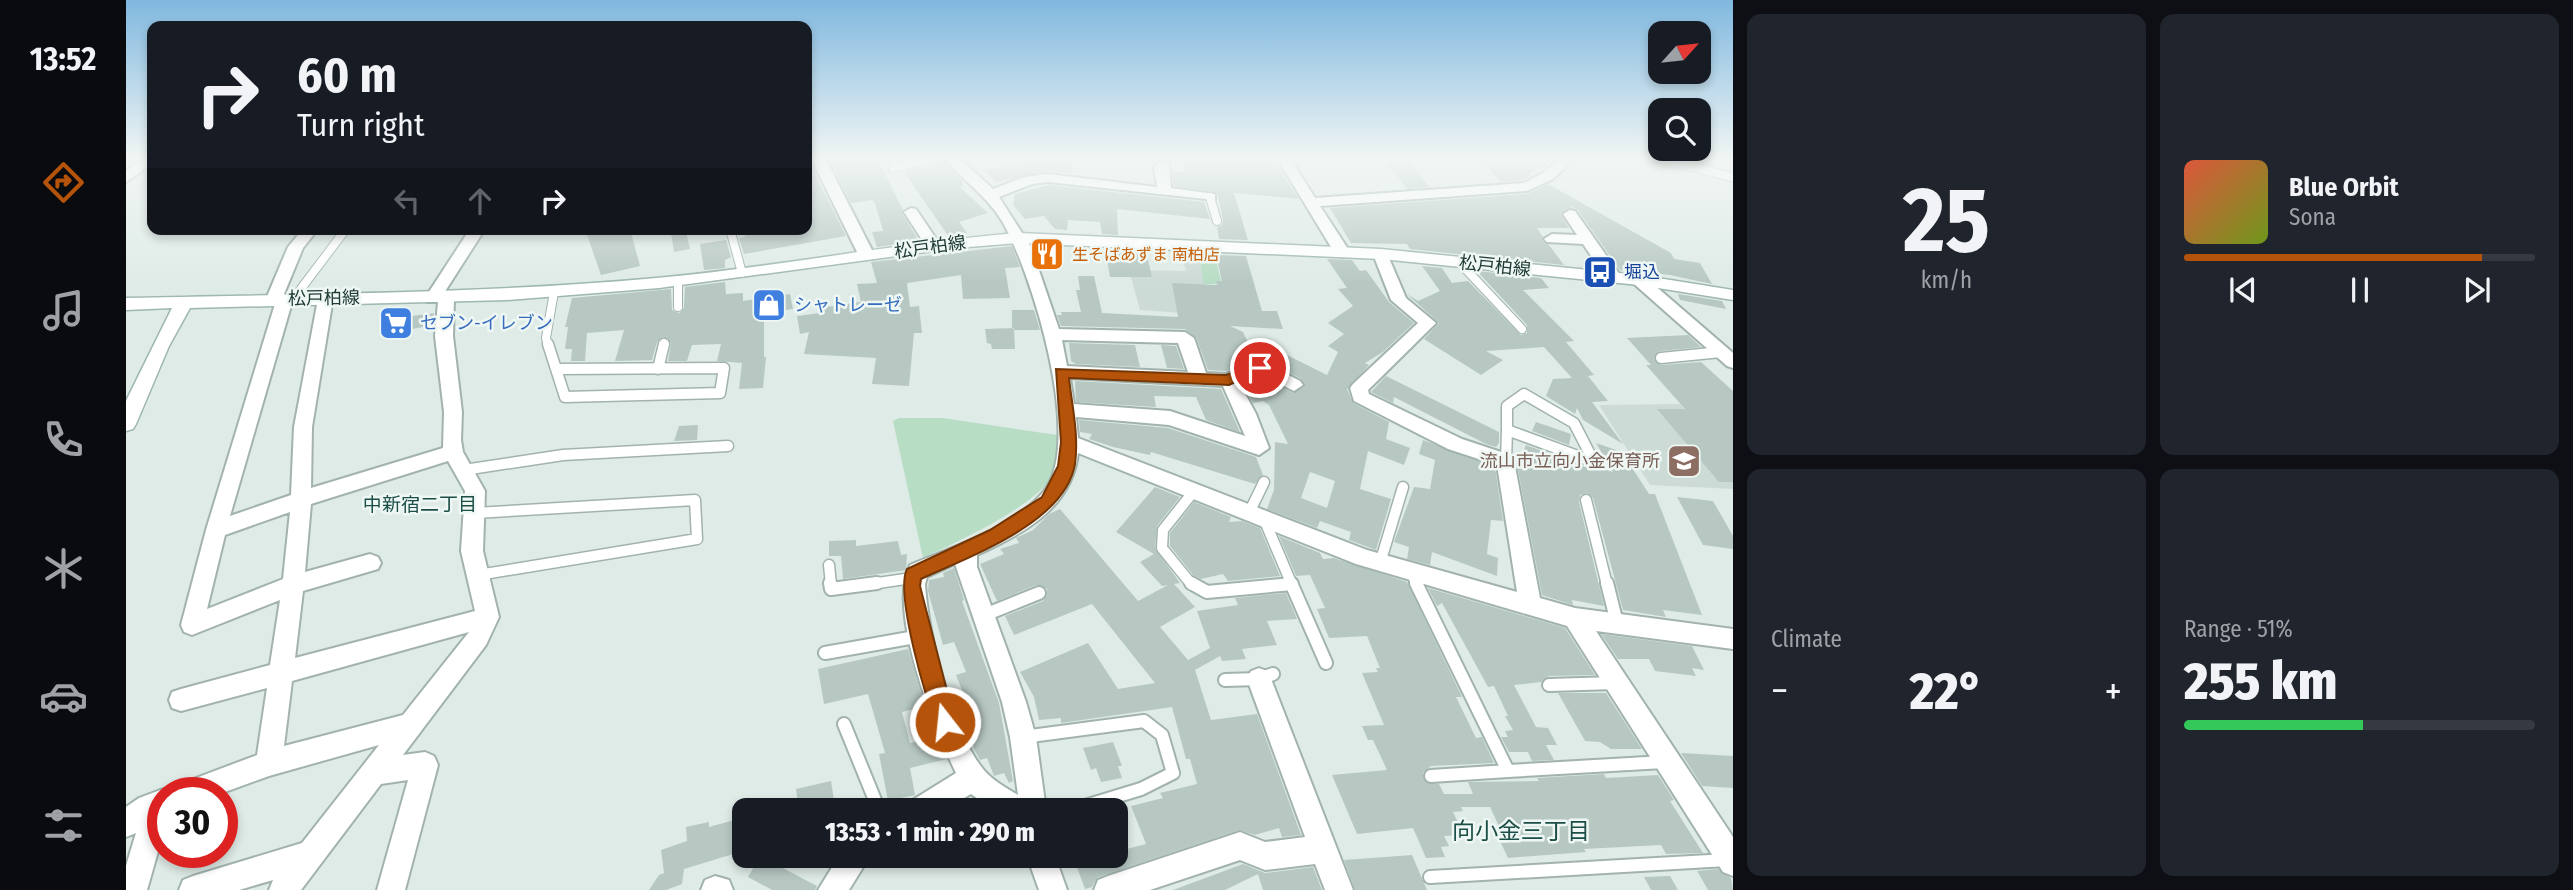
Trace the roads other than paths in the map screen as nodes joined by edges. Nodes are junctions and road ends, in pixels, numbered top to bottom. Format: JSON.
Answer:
{"nodes":[{"id":1,"x":839,"y":200,"type":"edge"},
{"id":2,"x":994,"y":200,"type":"edge"},
{"id":3,"x":1211,"y":200,"type":"edge"},
{"id":4,"x":1347,"y":200,"type":"edge"},
{"id":5,"x":1312,"y":202,"type":"joint"},
{"id":6,"x":911,"y":212,"type":"dead end"},
{"id":7,"x":1570,"y":214,"type":"dead end"},
{"id":8,"x":1217,"y":221,"type":"dead end"},
{"id":9,"x":306,"y":235,"type":"edge"},
{"id":10,"x":341,"y":235,"type":"edge"},
{"id":11,"x":475,"y":235,"type":"edge"},
{"id":12,"x":732,"y":235,"type":"edge"},
{"id":13,"x":1019,"y":238,"type":"junction"},
{"id":14,"x":1552,"y":239,"type":"dead end"},
{"id":15,"x":1588,"y":240,"type":"junction"},
{"id":16,"x":933,"y":246,"type":"junction"},
{"id":17,"x":1342,"y":251,"type":"junction"},
{"id":18,"x":1381,"y":254,"type":"junction"},
{"id":19,"x":867,"y":256,"type":"junction"},
{"id":20,"x":1459,"y":262,"type":"junction"},
{"id":21,"x":742,"y":273,"type":"junction"},
{"id":22,"x":1614,"y":278,"type":"junction"},
{"id":23,"x":1639,"y":280,"type":"junction"},
{"id":24,"x":678,"y":281,"type":"junction"},
{"id":25,"x":554,"y":292,"type":"junction"},
{"id":26,"x":1733,"y":295,"type":"edge"},
{"id":27,"x":325,"y":298,"type":"junction"},
{"id":28,"x":440,"y":298,"type":"junction"},
{"id":29,"x":284,"y":299,"type":"junction"},
{"id":30,"x":126,"y":304,"type":"edge"},
{"id":31,"x":183,"y":304,"type":"junction"},
{"id":32,"x":678,"y":307,"type":"dead end"},
{"id":33,"x":1522,"y":329,"type":"dead end"},
{"id":34,"x":1051,"y":334,"type":"junction"},
{"id":35,"x":664,"y":343,"type":"dead end"},
{"id":36,"x":1727,"y":357,"type":"edge"},
{"id":37,"x":1661,"y":358,"type":"dead end"},
{"id":38,"x":555,"y":369,"type":"junction"},
{"id":39,"x":658,"y":369,"type":"junction"},
{"id":40,"x":1061,"y":372,"type":"junction"},
{"id":41,"x":1199,"y":378,"type":"junction"},
{"id":42,"x":1229,"y":380,"type":"junction"},
{"id":43,"x":1294,"y":385,"type":"dead end"},
{"id":44,"x":1066,"y":410,"type":"junction"},
{"id":45,"x":126,"y":424,"type":"edge"},
{"id":46,"x":1506,"y":430,"type":"junction"},
{"id":47,"x":1069,"y":442,"type":"junction"},
{"id":48,"x":728,"y":446,"type":"dead end"},
{"id":49,"x":459,"y":461,"type":"junction"},
{"id":50,"x":1506,"y":461,"type":"junction"},
{"id":51,"x":1264,"y":482,"type":"dead end"},
{"id":52,"x":1402,"y":487,"type":"dead end"},
{"id":53,"x":1194,"y":491,"type":"junction"},
{"id":54,"x":301,"y":499,"type":"junction"},
{"id":55,"x":1586,"y":500,"type":"dead end"},
{"id":56,"x":475,"y":513,"type":"junction"},
{"id":57,"x":1256,"y":516,"type":"junction"},
{"id":58,"x":216,"y":530,"type":"junction"},
{"id":59,"x":967,"y":548,"type":"junction"},
{"id":60,"x":370,"y":563,"type":"dead end"},
{"id":61,"x":1380,"y":563,"type":"junction"},
{"id":62,"x":829,"y":565,"type":"dead end"},
{"id":63,"x":1411,"y":572,"type":"junction"},
{"id":64,"x":478,"y":575,"type":"junction"},
{"id":65,"x":912,"y":578,"type":"junction"},
{"id":66,"x":1292,"y":584,"type":"junction"},
{"id":67,"x":293,"y":585,"type":"junction"},
{"id":68,"x":1039,"y":593,"type":"dead end"},
{"id":69,"x":1530,"y":604,"type":"junction"},
{"id":70,"x":982,"y":616,"type":"junction"},
{"id":71,"x":488,"y":617,"type":"junction"},
{"id":72,"x":1575,"y":618,"type":"junction"},
{"id":73,"x":1617,"y":623,"type":"junction"},
{"id":74,"x":921,"y":636,"type":"junction"},
{"id":75,"x":1733,"y":639,"type":"edge"},
{"id":76,"x":825,"y":653,"type":"dead end"},
{"id":77,"x":1326,"y":663,"type":"dead end"},
{"id":78,"x":282,"y":671,"type":"junction"},
{"id":79,"x":1266,"y":676,"type":"joint"},
{"id":80,"x":1225,"y":680,"type":"dead end"},
{"id":81,"x":1616,"y":683,"type":"junction"},
{"id":82,"x":1549,"y":685,"type":"dead end"},
{"id":83,"x":181,"y":700,"type":"dead end"},
{"id":84,"x":844,"y":724,"type":"dead end"},
{"id":85,"x":410,"y":725,"type":"junction"},
{"id":86,"x":1023,"y":737,"type":"junction"},
{"id":87,"x":1666,"y":762,"type":"junction"},
{"id":88,"x":268,"y":764,"type":"junction"},
{"id":89,"x":1508,"y":771,"type":"junction"},
{"id":90,"x":375,"y":772,"type":"junction"},
{"id":91,"x":1431,"y":776,"type":"dead end"},
{"id":92,"x":233,"y":777,"type":"edge"},
{"id":93,"x":973,"y":778,"type":"junction"},
{"id":94,"x":874,"y":798,"type":"edge"},
{"id":95,"x":940,"y":798,"type":"edge"},
{"id":96,"x":1000,"y":798,"type":"edge"},
{"id":97,"x":1031,"y":798,"type":"edge"},
{"id":98,"x":1111,"y":798,"type":"edge"},
{"id":99,"x":147,"y":808,"type":"edge"},
{"id":100,"x":126,"y":824,"type":"edge"},
{"id":101,"x":147,"y":845,"type":"edge"},
{"id":102,"x":1323,"y":849,"type":"junction"},
{"id":103,"x":309,"y":855,"type":"junction"},
{"id":104,"x":1731,"y":856,"type":"edge"},
{"id":105,"x":848,"y":868,"type":"edge"},
{"id":106,"x":1045,"y":868,"type":"edge"},
{"id":107,"x":1430,"y":877,"type":"dead end"},
{"id":108,"x":385,"y":889,"type":"edge"},
{"id":109,"x":133,"y":890,"type":"edge"},
{"id":110,"x":193,"y":890,"type":"edge"},
{"id":111,"x":284,"y":890,"type":"edge"},
{"id":112,"x":832,"y":890,"type":"edge"},
{"id":113,"x":1053,"y":890,"type":"edge"},
{"id":114,"x":1108,"y":890,"type":"edge"},
{"id":115,"x":1339,"y":890,"type":"edge"}],
"edges":[{"from":1,"to":19,"type":"street"},
{"from":2,"to":13,"type":"street"},
{"from":3,"to":8,"type":"lane"},
{"from":4,"to":5,"type":"street"},
{"from":5,"to":17,"type":"street"},
{"from":6,"to":16,"type":"street"},
{"from":7,"to":15,"type":"street"},
{"from":9,"to":29,"type":"street"},
{"from":10,"to":29,"type":"lane"},
{"from":11,"to":28,"type":"street"},
{"from":12,"to":21,"type":"lane"},
{"from":13,"to":16,"type":"main road","name":"松戸柏線"},
{"from":13,"to":17,"type":"main road","name":"松戸柏線"},
{"from":13,"to":34,"type":"street"},
{"from":14,"to":15,"type":"street"},
{"from":15,"to":22,"type":"street"},
{"from":16,"to":19,"type":"main road","name":"松戸柏線"},
{"from":17,"to":18,"type":"main road","name":"松戸柏線"},
{"from":18,"to":20,"type":"main road","name":"松戸柏線"},
{"from":18,"to":50,"type":"street"},
{"from":19,"to":21,"type":"main road","name":"松戸柏線"},
{"from":20,"to":22,"type":"main road","name":"松戸柏線"},
{"from":20,"to":33,"type":"lane"},
{"from":21,"to":24,"type":"main road","name":"松戸柏線"},
{"from":22,"to":23,"type":"main road","name":"松戸柏線"},
{"from":23,"to":26,"type":"main road","name":"松戸柏線"},
{"from":23,"to":36,"type":"street"},
{"from":24,"to":25,"type":"main road","name":"松戸柏線"},
{"from":24,"to":32,"type":"lane"},
{"from":25,"to":28,"type":"main road","name":"松戸柏線"},
{"from":25,"to":38,"type":"lane"},
{"from":27,"to":28,"type":"main road","name":"松戸柏線"},
{"from":27,"to":29,"type":"main road","name":"松戸柏線"},
{"from":27,"to":54,"type":"street"},
{"from":28,"to":49,"type":"street"},
{"from":29,"to":31,"type":"main road","name":"松戸柏線"},
{"from":29,"to":58,"type":"street"},
{"from":30,"to":31,"type":"main road","name":"松戸柏線"},
{"from":31,"to":45,"type":"main road"},
{"from":34,"to":40,"type":"street"},
{"from":34,"to":41,"type":"street"},
{"from":35,"to":39,"type":"lane"},
{"from":36,"to":37,"type":"lane"},
{"from":38,"to":39,"type":"lane"},
{"from":38,"to":39,"type":"lane"},
{"from":40,"to":41,"type":"street"},
{"from":40,"to":44,"type":"street"},
{"from":41,"to":42,"type":"street"},
{"from":42,"to":43,"type":"street"},
{"from":42,"to":44,"type":"street"},
{"from":44,"to":47,"type":"street"},
{"from":46,"to":46,"type":"lane"},
{"from":46,"to":50,"type":"lane"},
{"from":47,"to":53,"type":"street"},
{"from":47,"to":59,"type":"street"},
{"from":48,"to":49,"type":"lane"},
{"from":49,"to":54,"type":"street"},
{"from":49,"to":56,"type":"street"},
{"from":50,"to":69,"type":"street"},
{"from":51,"to":57,"type":"lane"},
{"from":52,"to":61,"type":"lane"},
{"from":53,"to":57,"type":"street"},
{"from":53,"to":66,"type":"lane"},
{"from":54,"to":58,"type":"street"},
{"from":54,"to":67,"type":"street"},
{"from":55,"to":73,"type":"lane"},
{"from":56,"to":64,"type":"street"},
{"from":56,"to":64,"type":"lane"},
{"from":57,"to":61,"type":"street"},
{"from":57,"to":66,"type":"lane"},
{"from":58,"to":67,"type":"street"},
{"from":59,"to":65,"type":"street"},
{"from":59,"to":70,"type":"street"},
{"from":60,"to":67,"type":"street"},
{"from":61,"to":63,"type":"street"},
{"from":62,"to":65,"type":"lane"},
{"from":63,"to":69,"type":"street"},
{"from":63,"to":89,"type":"lane"},
{"from":64,"to":71,"type":"street"},
{"from":65,"to":74,"type":"street"},
{"from":66,"to":77,"type":"lane"},
{"from":67,"to":78,"type":"street"},
{"from":68,"to":70,"type":"lane"},
{"from":69,"to":72,"type":"street"},
{"from":70,"to":86,"type":"street"},
{"from":71,"to":78,"type":"street"},
{"from":71,"to":85,"type":"street"},
{"from":72,"to":73,"type":"street"},
{"from":72,"to":81,"type":"street"},
{"from":73,"to":75,"type":"street"},
{"from":74,"to":76,"type":"lane"},
{"from":74,"to":93,"type":"street"},
{"from":78,"to":83,"type":"street"},
{"from":78,"to":88,"type":"street"},
{"from":79,"to":80,"type":"lane"},
{"from":79,"to":102,"type":"street"},
{"from":81,"to":82,"type":"lane"},
{"from":81,"to":87,"type":"street"},
{"from":84,"to":94,"type":"lane"},
{"from":85,"to":88,"type":"street"},
{"from":85,"to":90,"type":"street"},
{"from":86,"to":97,"type":"street"},
{"from":86,"to":98,"type":"lane"},
{"from":87,"to":89,"type":"lane"},
{"from":87,"to":104,"type":"street"},
{"from":88,"to":92,"type":"street"},
{"from":89,"to":91,"type":"lane"},
{"from":90,"to":103,"type":"street"},
{"from":90,"to":108,"type":"street"},
{"from":93,"to":95,"type":"street"},
{"from":93,"to":96,"type":"street"},
{"from":99,"to":100,"type":"street"},
{"from":101,"to":109,"type":"street"},
{"from":102,"to":114,"type":"street"},
{"from":102,"to":115,"type":"street"},
{"from":103,"to":110,"type":"street"},
{"from":103,"to":111,"type":"street"},
{"from":104,"to":107,"type":"lane"},
{"from":105,"to":112,"type":"street"},
{"from":106,"to":113,"type":"street"}]}
